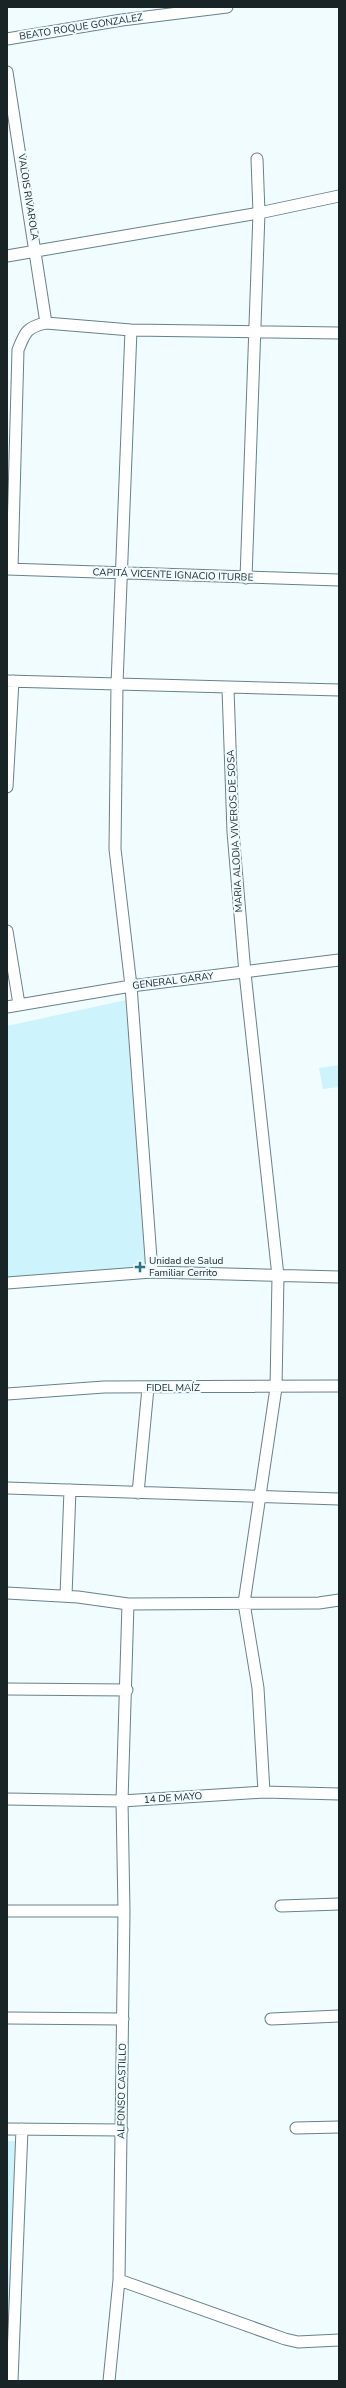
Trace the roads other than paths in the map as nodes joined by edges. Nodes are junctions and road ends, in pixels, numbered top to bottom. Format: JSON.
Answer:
{"nodes":[{"id":1,"x":227,"y":7,"type":"edge"},
{"id":2,"x":7,"y":39,"type":"edge"},
{"id":3,"x":7,"y":72,"type":"edge"},
{"id":4,"x":257,"y":159,"type":"dead end"},
{"id":5,"x":339,"y":196,"type":"edge"},
{"id":6,"x":259,"y":213,"type":"junction"},
{"id":7,"x":36,"y":252,"type":"junction"},
{"id":8,"x":7,"y":256,"type":"edge"},
{"id":9,"x":46,"y":323,"type":"junction"},
{"id":10,"x":131,"y":330,"type":"junction"},
{"id":11,"x":256,"y":331,"type":"junction"},
{"id":12,"x":339,"y":333,"type":"edge"},
{"id":13,"x":10,"y":569,"type":"edge"},
{"id":14,"x":123,"y":572,"type":"junction"},
{"id":15,"x":246,"y":578,"type":"junction"},
{"id":16,"x":339,"y":580,"type":"edge"},
{"id":17,"x":10,"y":681,"type":"edge"},
{"id":18,"x":117,"y":684,"type":"junction"},
{"id":19,"x":228,"y":689,"type":"junction"},
{"id":20,"x":339,"y":690,"type":"edge"},
{"id":21,"x":7,"y":787,"type":"edge"},
{"id":22,"x":7,"y":931,"type":"edge"},
{"id":23,"x":339,"y":960,"type":"edge"},
{"id":24,"x":245,"y":972,"type":"junction"},
{"id":25,"x":131,"y":986,"type":"junction"},
{"id":26,"x":19,"y":1004,"type":"junction"},
{"id":27,"x":7,"y":1007,"type":"edge"},
{"id":28,"x":152,"y":1272,"type":"junction"},
{"id":29,"x":278,"y":1276,"type":"junction"},
{"id":30,"x":339,"y":1277,"type":"edge"},
{"id":31,"x":7,"y":1282,"type":"edge"},
{"id":32,"x":339,"y":1386,"type":"edge"},
{"id":33,"x":148,"y":1388,"type":"junction"},
{"id":34,"x":276,"y":1388,"type":"junction"},
{"id":35,"x":7,"y":1394,"type":"edge"},
{"id":36,"x":7,"y":1488,"type":"edge"},
{"id":37,"x":70,"y":1490,"type":"junction"},
{"id":38,"x":138,"y":1493,"type":"junction"},
{"id":39,"x":261,"y":1496,"type":"junction"},
{"id":40,"x":339,"y":1499,"type":"edge"},
{"id":41,"x":7,"y":1592,"type":"edge"},
{"id":42,"x":66,"y":1596,"type":"junction"},
{"id":43,"x":339,"y":1600,"type":"edge"},
{"id":44,"x":244,"y":1603,"type":"junction"},
{"id":45,"x":128,"y":1604,"type":"junction"},
{"id":46,"x":7,"y":1689,"type":"edge"},
{"id":47,"x":127,"y":1690,"type":"junction"},
{"id":48,"x":264,"y":1792,"type":"junction"},
{"id":49,"x":339,"y":1794,"type":"edge"},
{"id":50,"x":7,"y":1799,"type":"edge"},
{"id":51,"x":122,"y":1801,"type":"junction"},
{"id":52,"x":339,"y":1904,"type":"edge"},
{"id":53,"x":281,"y":1906,"type":"dead end"},
{"id":54,"x":7,"y":1911,"type":"edge"},
{"id":55,"x":124,"y":1911,"type":"junction"},
{"id":56,"x":339,"y":2016,"type":"edge"},
{"id":57,"x":7,"y":2018,"type":"edge"},
{"id":58,"x":123,"y":2019,"type":"junction"},
{"id":59,"x":271,"y":2019,"type":"dead end"},
{"id":60,"x":339,"y":2127,"type":"edge"},
{"id":61,"x":296,"y":2128,"type":"dead end"},
{"id":62,"x":7,"y":2129,"type":"edge"},
{"id":63,"x":22,"y":2129,"type":"junction"},
{"id":64,"x":122,"y":2130,"type":"junction"},
{"id":65,"x":119,"y":2280,"type":"junction"},
{"id":66,"x":339,"y":2340,"type":"edge"},
{"id":67,"x":12,"y":2381,"type":"edge"},
{"id":68,"x":109,"y":2381,"type":"edge"}],
"edges":[{"from":1,"to":2,"type":"street","name":"BEATO ROQUE GONZALEZ"},
{"from":3,"to":7,"type":"street","name":"VALOIS RIVAROLA"},
{"from":4,"to":6,"type":"street"},
{"from":5,"to":6,"type":"street"},
{"from":6,"to":7,"type":"street"},
{"from":6,"to":11,"type":"street"},
{"from":7,"to":8,"type":"street"},
{"from":7,"to":9,"type":"street","name":"VALOIS RIVAROLA"},
{"from":9,"to":10,"type":"street"},
{"from":9,"to":13,"type":"street"},
{"from":10,"to":11,"type":"street"},
{"from":10,"to":14,"type":"street"},
{"from":11,"to":12,"type":"street"},
{"from":11,"to":15,"type":"street"},
{"from":13,"to":14,"type":"street","name":"CAPITÁ VICENTE IGNACIO ITURBE"},
{"from":14,"to":15,"type":"street","name":"CAPITÁ VICENTE IGNACIO ITURBE"},
{"from":14,"to":18,"type":"street"},
{"from":15,"to":16,"type":"street","name":"CAPITÁ VICENTE IGNACIO ITURBE"},
{"from":17,"to":18,"type":"street"},
{"from":17,"to":21,"type":"street"},
{"from":18,"to":19,"type":"street"},
{"from":18,"to":25,"type":"street"},
{"from":19,"to":20,"type":"street"},
{"from":19,"to":24,"type":"street","name":"MARIA ALODIA VIVEROS DE SOSA"},
{"from":22,"to":26,"type":"street"},
{"from":23,"to":24,"type":"street","name":"GENERAL GARAY"},
{"from":24,"to":25,"type":"street","name":"GENERAL GARAY"},
{"from":24,"to":29,"type":"street","name":"MARIA ALODIA VIVEROS DE SOSA"},
{"from":25,"to":26,"type":"street","name":"GENERAL GARAY"},
{"from":25,"to":28,"type":"street"},
{"from":26,"to":27,"type":"street","name":"GENERAL GARAY"},
{"from":28,"to":29,"type":"street"},
{"from":28,"to":31,"type":"street"},
{"from":29,"to":30,"type":"street"},
{"from":29,"to":34,"type":"street","name":"MARIA ALODIA VIVEROS DE SOSA"},
{"from":32,"to":34,"type":"street","name":"FIDEL MAÍZ"},
{"from":33,"to":34,"type":"street","name":"FIDEL MAÍZ"},
{"from":33,"to":35,"type":"street","name":"FIDEL MAÍZ"},
{"from":33,"to":38,"type":"street"},
{"from":34,"to":39,"type":"street","name":"MARIA ALODIA VIVEROS DE SOSA"},
{"from":36,"to":37,"type":"street"},
{"from":37,"to":38,"type":"street"},
{"from":37,"to":42,"type":"street"},
{"from":38,"to":39,"type":"street"},
{"from":39,"to":40,"type":"street"},
{"from":39,"to":44,"type":"street","name":"MARIA ALODIA VIVEROS DE SOSA"},
{"from":41,"to":42,"type":"street"},
{"from":42,"to":45,"type":"street"},
{"from":43,"to":44,"type":"street"},
{"from":44,"to":45,"type":"street"},
{"from":44,"to":48,"type":"street","name":"MARIA ALODIA VIVEROS DE SOSA"},
{"from":45,"to":47,"type":"street","name":"ALFONSO CASTILLO"},
{"from":46,"to":47,"type":"street"},
{"from":47,"to":51,"type":"street","name":"ALFONSO CASTILLO"},
{"from":48,"to":49,"type":"street","name":"14 DE MAYO"},
{"from":48,"to":51,"type":"street","name":"14 DE MAYO"},
{"from":50,"to":51,"type":"street","name":"14 DE MAYO"},
{"from":51,"to":55,"type":"street","name":"ALFONSO CASTILLO"},
{"from":52,"to":53,"type":"street"},
{"from":54,"to":55,"type":"street"},
{"from":55,"to":58,"type":"street","name":"ALFONSO CASTILLO"},
{"from":56,"to":59,"type":"street"},
{"from":57,"to":58,"type":"street"},
{"from":58,"to":64,"type":"street","name":"ALFONSO CASTILLO"},
{"from":60,"to":61,"type":"street"},
{"from":62,"to":63,"type":"street"},
{"from":63,"to":64,"type":"street"},
{"from":63,"to":67,"type":"street"},
{"from":64,"to":65,"type":"street","name":"ALFONSO CASTILLO"},
{"from":65,"to":66,"type":"street"},
{"from":65,"to":68,"type":"street","name":"ALFONSO CASTILLO"}]}
